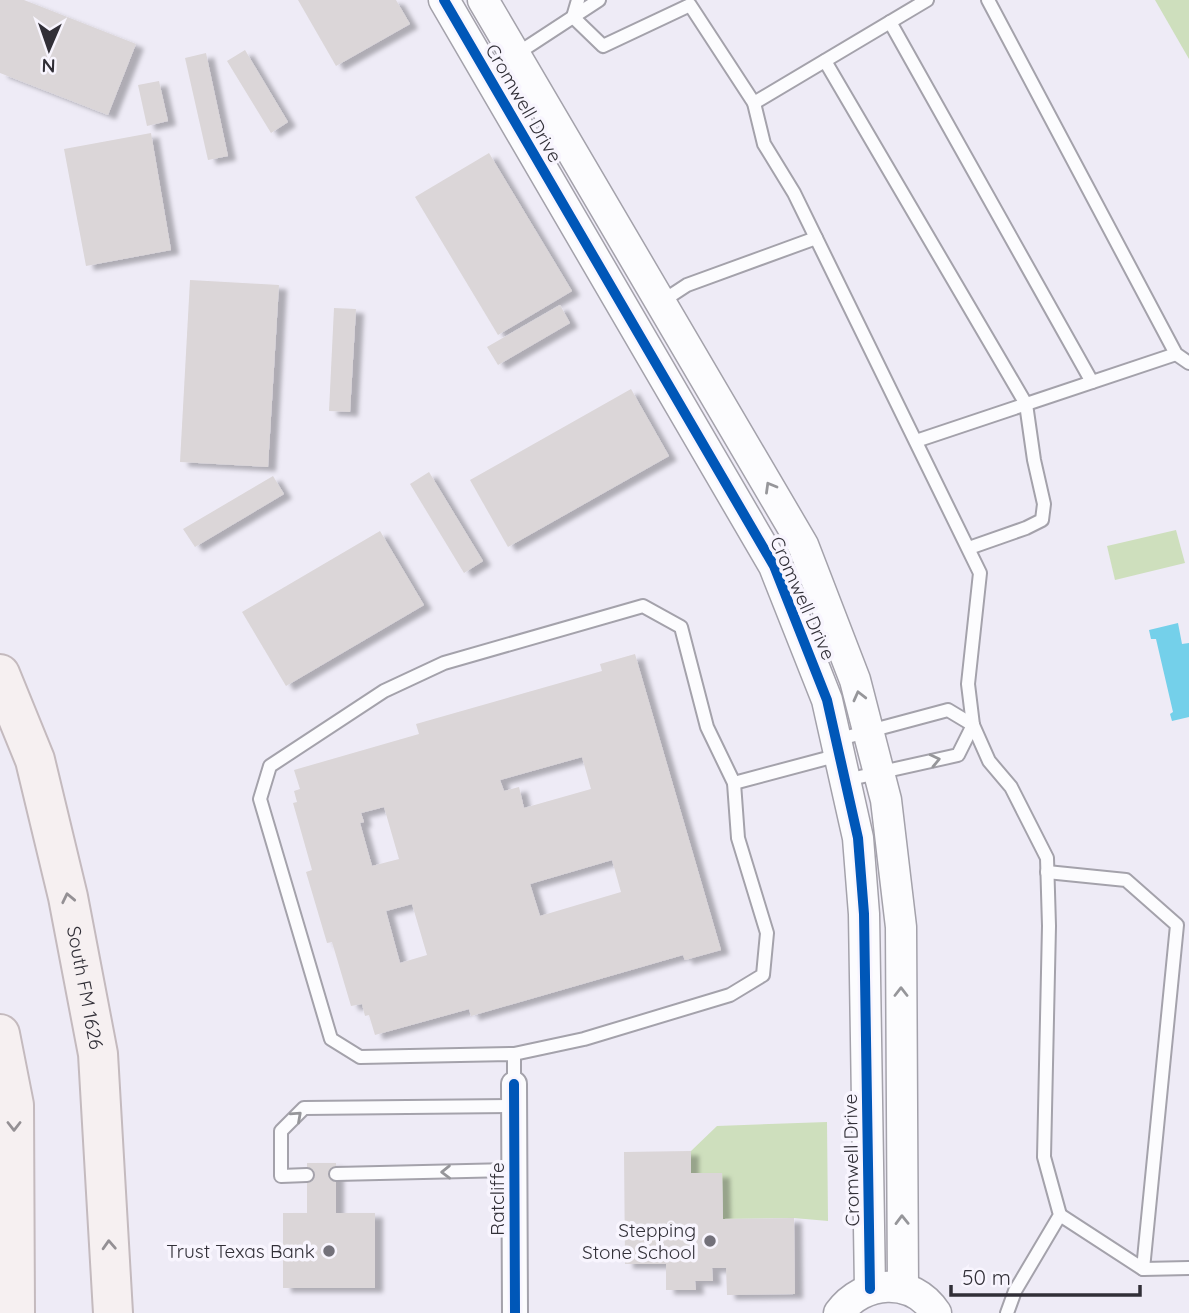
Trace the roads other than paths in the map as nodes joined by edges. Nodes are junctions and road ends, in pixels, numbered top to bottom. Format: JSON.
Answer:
{"nodes":[{"id":1,"x":444,"y":0,"type":"edge"},
{"id":2,"x":483,"y":0,"type":"edge"},
{"id":3,"x":578,"y":0,"type":"edge"},
{"id":4,"x":598,"y":0,"type":"edge"},
{"id":5,"x":927,"y":0,"type":"edge"},
{"id":6,"x":988,"y":0,"type":"edge"},
{"id":7,"x":573,"y":17,"type":"junction"},
{"id":8,"x":890,"y":22,"type":"junction"},
{"id":9,"x":515,"y":55,"type":"junction"},
{"id":10,"x":825,"y":61,"type":"junction"},
{"id":11,"x":754,"y":103,"type":"junction"},
{"id":12,"x":816,"y":238,"type":"junction"},
{"id":13,"x":661,"y":302,"type":"junction"},
{"id":14,"x":1176,"y":354,"type":"junction"},
{"id":15,"x":1189,"y":363,"type":"edge"},
{"id":16,"x":1092,"y":382,"type":"junction"},
{"id":17,"x":1026,"y":404,"type":"junction"},
{"id":18,"x":916,"y":441,"type":"junction"},
{"id":19,"x":968,"y":548,"type":"junction"},
{"id":20,"x":0,"y":674,"type":"edge"},
{"id":21,"x":973,"y":725,"type":"junction"},
{"id":22,"x":869,"y":731,"type":"junction"},
{"id":23,"x":840,"y":758,"type":"junction"},
{"id":24,"x":879,"y":773,"type":"junction"},
{"id":25,"x":734,"y":783,"type":"junction"},
{"id":26,"x":1047,"y":872,"type":"junction"},
{"id":27,"x":1183,"y":925,"type":"edge"},
{"id":28,"x":0,"y":1034,"type":"edge"},
{"id":29,"x":514,"y":1054,"type":"junction"},
{"id":30,"x":514,"y":1095,"type":"junction"},
{"id":31,"x":514,"y":1170,"type":"junction"},
{"id":32,"x":336,"y":1174,"type":"dead end"},
{"id":33,"x":307,"y":1175,"type":"dead end"},
{"id":34,"x":1060,"y":1215,"type":"junction"},
{"id":35,"x":1189,"y":1268,"type":"edge"},
{"id":36,"x":1143,"y":1269,"type":"junction"},
{"id":37,"x":903,"y":1288,"type":"junction"},
{"id":38,"x":870,"y":1289,"type":"junction"},
{"id":39,"x":15,"y":1313,"type":"edge"},
{"id":40,"x":113,"y":1313,"type":"edge"},
{"id":41,"x":515,"y":1313,"type":"edge"},
{"id":42,"x":839,"y":1313,"type":"edge"},
{"id":43,"x":936,"y":1313,"type":"edge"},
{"id":44,"x":1007,"y":1313,"type":"edge"}],
"edges":[{"from":1,"to":23,"type":"street","name":"Cromwell Drive"},
{"from":2,"to":9,"type":"street","name":"Cromwell Drive"},
{"from":3,"to":7,"type":"lane"},
{"from":4,"to":7,"type":"lane"},
{"from":5,"to":8,"type":"lane"},
{"from":6,"to":14,"type":"lane"},
{"from":7,"to":9,"type":"lane"},
{"from":7,"to":11,"type":"lane"},
{"from":8,"to":10,"type":"lane"},
{"from":8,"to":16,"type":"lane"},
{"from":9,"to":13,"type":"street","name":"Cromwell Drive"},
{"from":10,"to":11,"type":"lane"},
{"from":10,"to":17,"type":"lane"},
{"from":11,"to":12,"type":"lane"},
{"from":12,"to":13,"type":"lane"},
{"from":12,"to":18,"type":"lane"},
{"from":22,"to":13,"type":"street","name":"Cromwell Drive","one_way":true},
{"from":14,"to":15,"type":"lane"},
{"from":14,"to":16,"type":"lane"},
{"from":16,"to":17,"type":"lane"},
{"from":17,"to":18,"type":"lane"},
{"from":17,"to":19,"type":"lane"},
{"from":18,"to":19,"type":"lane"},
{"from":19,"to":21,"type":"lane"},
{"from":40,"to":20,"type":"main road","name":"South FM 1626","one_way":true},
{"from":21,"to":22,"type":"lane"},
{"from":24,"to":21,"type":"lane","one_way":true},
{"from":21,"to":26,"type":"lane"},
{"from":22,"to":23,"type":"lane"},
{"from":22,"to":24,"type":"street","name":"Cromwell Drive"},
{"from":23,"to":24,"type":"lane"},
{"from":23,"to":25,"type":"lane"},
{"from":23,"to":38,"type":"street","name":"Cromwell Drive"},
{"from":37,"to":24,"type":"street","name":"Cromwell Drive","one_way":true},
{"from":25,"to":29,"type":"lane"},
{"from":25,"to":29,"type":"lane"},
{"from":26,"to":27,"type":"lane"},
{"from":26,"to":34,"type":"lane"},
{"from":27,"to":36,"type":"lane"},
{"from":28,"to":39,"type":"main road","one_way":true},
{"from":29,"to":30,"type":"lane"},
{"from":30,"to":31,"type":"street","name":"Ratcliffe"},
{"from":33,"to":30,"type":"lane","one_way":true},
{"from":31,"to":32,"type":"lane","one_way":true},
{"from":31,"to":41,"type":"street","name":"Ratcliffe"},
{"from":34,"to":36,"type":"lane"},
{"from":34,"to":44,"type":"lane"},
{"from":35,"to":36,"type":"lane"},
{"from":37,"to":38,"type":"street"},
{"from":37,"to":43,"type":"street"},
{"from":38,"to":42,"type":"street"}]}
